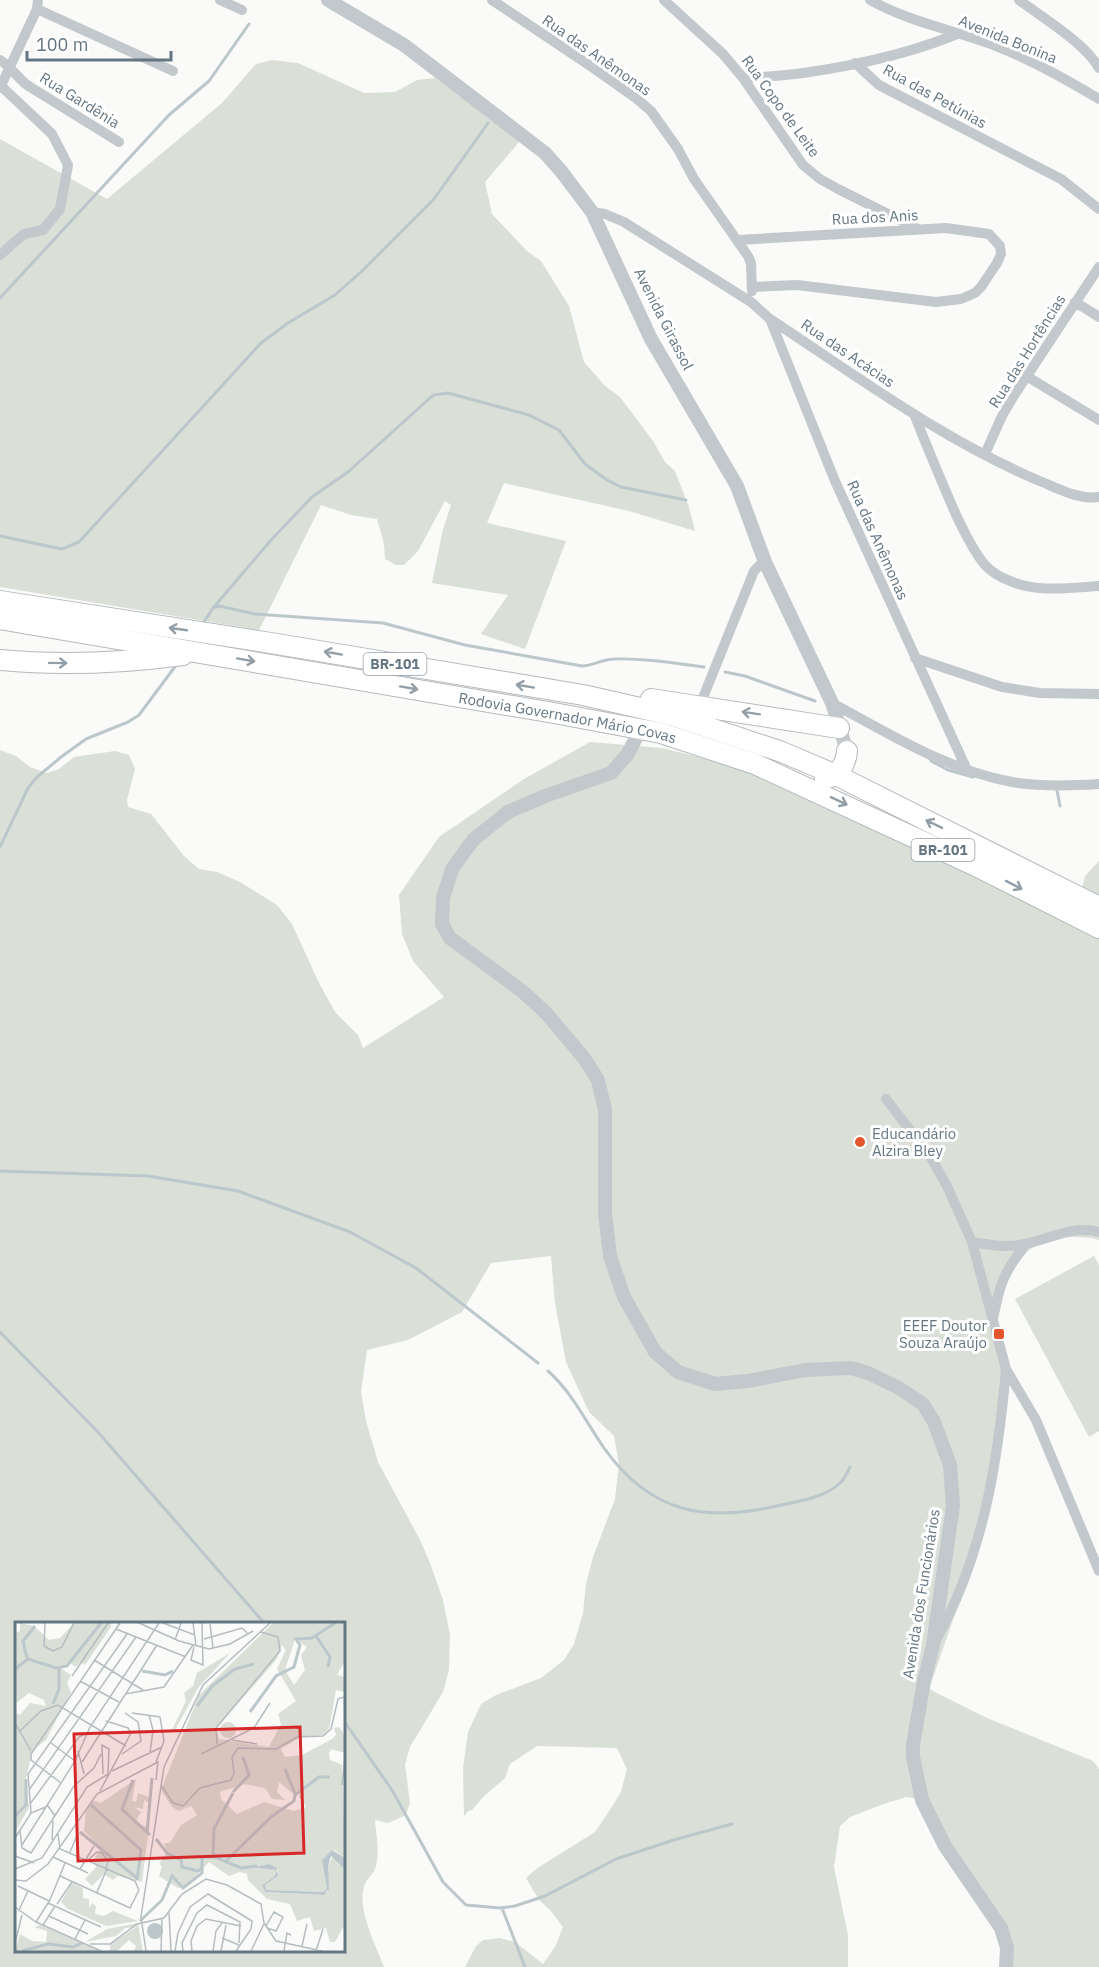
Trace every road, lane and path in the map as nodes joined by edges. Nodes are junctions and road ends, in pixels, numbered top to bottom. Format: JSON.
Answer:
{"nodes":[{"id":1,"x":45,"y":0,"type":"edge"},
{"id":2,"x":220,"y":0,"type":"edge"},
{"id":3,"x":328,"y":0,"type":"edge"},
{"id":4,"x":492,"y":0,"type":"edge"},
{"id":5,"x":664,"y":0,"type":"edge"},
{"id":6,"x":871,"y":0,"type":"edge"},
{"id":7,"x":1019,"y":0,"type":"edge"},
{"id":8,"x":38,"y":5,"type":"edge"},
{"id":9,"x":242,"y":10,"type":"dead end"},
{"id":10,"x":957,"y":34,"type":"junction"},
{"id":11,"x":0,"y":60,"type":"edge"},
{"id":12,"x":855,"y":63,"type":"junction"},
{"id":13,"x":11,"y":66,"type":"junction"},
{"id":14,"x":1099,"y":68,"type":"edge"},
{"id":15,"x":173,"y":71,"type":"dead end"},
{"id":16,"x":743,"y":78,"type":"junction"},
{"id":17,"x":0,"y":87,"type":"edge"},
{"id":18,"x":1099,"y":99,"type":"edge"},
{"id":19,"x":119,"y":142,"type":"dead end"},
{"id":20,"x":1099,"y":209,"type":"edge"},
{"id":21,"x":592,"y":212,"type":"junction"},
{"id":22,"x":918,"y":229,"type":"junction"},
{"id":23,"x":738,"y":240,"type":"junction"},
{"id":24,"x":0,"y":255,"type":"edge"},
{"id":25,"x":1099,"y":267,"type":"edge"},
{"id":26,"x":752,"y":287,"type":"junction"},
{"id":27,"x":751,"y":302,"type":"junction"},
{"id":28,"x":1075,"y":302,"type":"junction"},
{"id":29,"x":1099,"y":317,"type":"edge"},
{"id":30,"x":770,"y":319,"type":"junction"},
{"id":31,"x":1028,"y":377,"type":"junction"},
{"id":32,"x":914,"y":414,"type":"junction"},
{"id":33,"x":1099,"y":420,"type":"edge"},
{"id":34,"x":985,"y":454,"type":"junction"},
{"id":35,"x":1099,"y":497,"type":"edge"},
{"id":36,"x":765,"y":562,"type":"junction"},
{"id":37,"x":1099,"y":586,"type":"edge"},
{"id":38,"x":0,"y":601,"type":"edge"},
{"id":39,"x":0,"y":608,"type":"edge"},
{"id":40,"x":0,"y":619,"type":"edge"},
{"id":41,"x":148,"y":625,"type":"junction"},
{"id":42,"x":203,"y":652,"type":"junction"},
{"id":43,"x":915,"y":658,"type":"junction"},
{"id":44,"x":0,"y":660,"type":"edge"},
{"id":45,"x":1099,"y":694,"type":"edge"},
{"id":46,"x":583,"y":695,"type":"junction"},
{"id":47,"x":832,"y":703,"type":"junction"},
{"id":48,"x":700,"y":705,"type":"junction"},
{"id":49,"x":839,"y":728,"type":"junction"},
{"id":50,"x":641,"y":729,"type":"junction"},
{"id":51,"x":684,"y":739,"type":"junction"},
{"id":52,"x":847,"y":751,"type":"junction"},
{"id":53,"x":967,"y":770,"type":"junction"},
{"id":54,"x":836,"y":775,"type":"junction"},
{"id":55,"x":1099,"y":784,"type":"edge"},
{"id":56,"x":880,"y":797,"type":"junction"},
{"id":57,"x":1099,"y":907,"type":"edge"},
{"id":58,"x":1099,"y":928,"type":"edge"},
{"id":59,"x":886,"y":1099,"type":"dead end"},
{"id":60,"x":1099,"y":1232,"type":"edge"},
{"id":61,"x":972,"y":1242,"type":"junction"},
{"id":62,"x":1026,"y":1244,"type":"junction"},
{"id":63,"x":993,"y":1321,"type":"junction"},
{"id":64,"x":1006,"y":1369,"type":"junction"},
{"id":65,"x":1099,"y":1571,"type":"edge"},
{"id":66,"x":933,"y":1646,"type":"junction"},
{"id":67,"x":1006,"y":1967,"type":"edge"}],
"edges":[{"from":1,"to":8,"type":"street"},
{"from":2,"to":9,"type":"street"},
{"from":3,"to":21,"type":"street","name":"Avenida Girassol"},
{"from":4,"to":23,"type":"street","name":"Rua das Anêmonas"},
{"from":5,"to":16,"type":"street","name":"Rua Copo de Leite"},
{"from":6,"to":10,"type":"street","name":"Avenida Bonina"},
{"from":7,"to":14,"type":"street"},
{"from":8,"to":13,"type":"street"},
{"from":8,"to":15,"type":"street"},
{"from":10,"to":12,"type":"street"},
{"from":10,"to":18,"type":"street","name":"Avenida Bonina"},
{"from":11,"to":13,"type":"street","name":"Rua Gardênia"},
{"from":12,"to":16,"type":"street"},
{"from":12,"to":20,"type":"street","name":"Rua das Petúnias"},
{"from":13,"to":17,"type":"street"},
{"from":13,"to":19,"type":"street","name":"Rua Gardênia"},
{"from":16,"to":22,"type":"street","name":"Rua Copo de Leite"},
{"from":17,"to":24,"type":"street"},
{"from":21,"to":27,"type":"street","name":"Rua das Acácias"},
{"from":21,"to":36,"type":"street","name":"Avenida Girassol"},
{"from":22,"to":23,"type":"street","name":"Rua dos Anis"},
{"from":22,"to":26,"type":"street","name":"Rua dos Anis"},
{"from":23,"to":26,"type":"street","name":"Rua das Anêmonas"},
{"from":25,"to":28,"type":"street","name":"Rua das Hortências"},
{"from":26,"to":27,"type":"street","name":"Rua das Anêmonas"},
{"from":27,"to":30,"type":"street","name":"Rua das Acácias"},
{"from":28,"to":29,"type":"street"},
{"from":28,"to":31,"type":"street","name":"Rua das Hortências"},
{"from":30,"to":32,"type":"street","name":"Rua das Acácias"},
{"from":30,"to":43,"type":"street","name":"Rua das Anêmonas"},
{"from":31,"to":33,"type":"street"},
{"from":31,"to":34,"type":"street","name":"Rua das Hortências"},
{"from":32,"to":34,"type":"street","name":"Rua das Acácias"},
{"from":32,"to":37,"type":"street"},
{"from":34,"to":35,"type":"street","name":"Rua das Acácias"},
{"from":36,"to":47,"type":"street","name":"Avenida Girassol"},
{"from":36,"to":48,"type":"street"},
{"from":38,"to":41,"type":"highway","name":"Rodovia Governador Mário Covas","number":"BR-101"},
{"from":39,"to":41,"type":"highway"},
{"from":40,"to":42,"type":"highway","name":"Rodovia Governador Mário Covas","number":"BR-101"},
{"from":46,"to":41,"type":"highway","name":"Rodovia Governador Mário Covas","number":"BR-101","one_way":true},
{"from":44,"to":42,"type":"highway","one_way":true},
{"from":42,"to":50,"type":"highway","name":"Rodovia Governador Mário Covas","number":"BR-101","one_way":true},
{"from":43,"to":45,"type":"street"},
{"from":43,"to":53,"type":"street","name":"Rua das Anêmonas"},
{"from":46,"to":48,"type":"highway"},
{"from":46,"to":54,"type":"highway","name":"Rodovia Governador Mário Covas","number":"BR-101"},
{"from":47,"to":49,"type":"street","name":"Avenida Girassol"},
{"from":47,"to":53,"type":"street"},
{"from":49,"to":48,"type":"highway","one_way":true},
{"from":49,"to":52,"type":"street","name":"Avenida Girassol"},
{"from":50,"to":51,"type":"highway","name":"Rodovia Governador Mário Covas","number":"BR-101"},
{"from":50,"to":66,"type":"street","name":"Avenida dos Funcionários"},
{"from":51,"to":54,"type":"highway"},
{"from":51,"to":58,"type":"highway","name":"Rodovia Governador Mário Covas","number":"BR-101","one_way":true},
{"from":52,"to":54,"type":"highway"},
{"from":52,"to":56,"type":"highway"},
{"from":53,"to":55,"type":"street"},
{"from":54,"to":56,"type":"highway","name":"Rodovia Governador Mário Covas","number":"BR-101"},
{"from":57,"to":56,"type":"highway","name":"Rodovia Governador Mário Covas","number":"BR-101","one_way":true},
{"from":59,"to":61,"type":"street"},
{"from":60,"to":62,"type":"street"},
{"from":61,"to":62,"type":"street"},
{"from":61,"to":63,"type":"street"},
{"from":62,"to":63,"type":"street"},
{"from":63,"to":64,"type":"street"},
{"from":64,"to":65,"type":"street"},
{"from":64,"to":66,"type":"street"},
{"from":66,"to":67,"type":"street","name":"Avenida dos Funcionários"}]}
